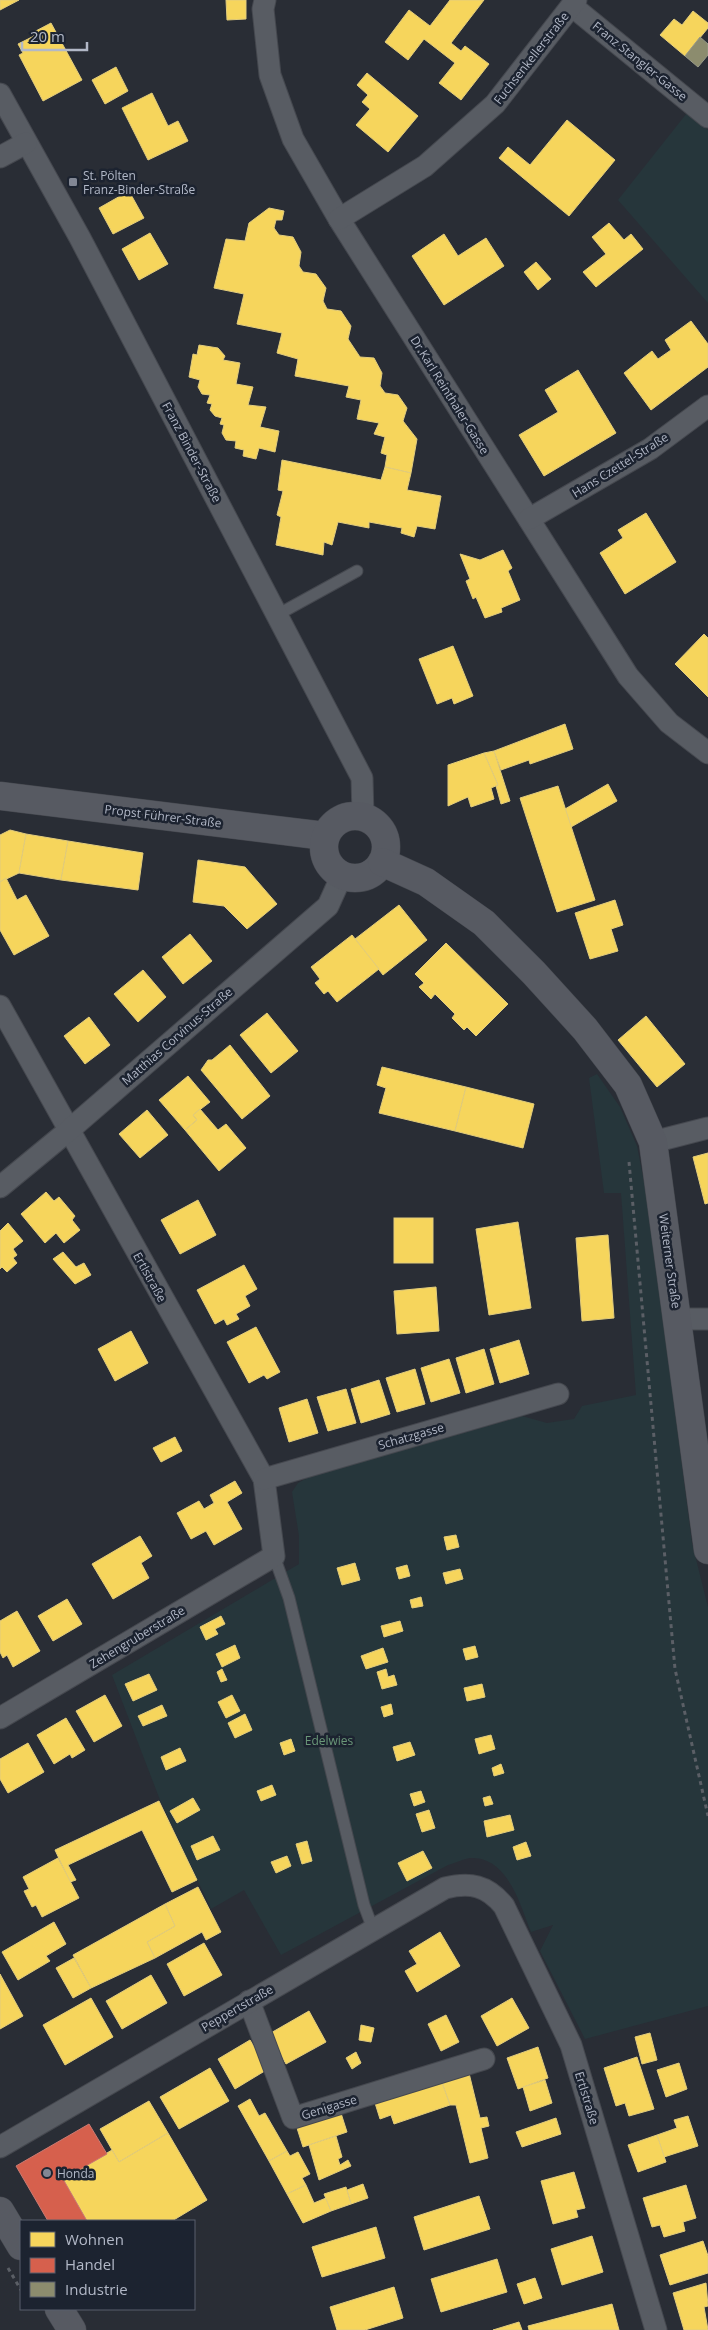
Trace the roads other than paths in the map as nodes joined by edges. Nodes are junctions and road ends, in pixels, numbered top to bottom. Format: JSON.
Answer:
{"nodes":[{"id":1,"x":265,"y":0,"type":"edge"},
{"id":2,"x":574,"y":3,"type":"edge"},
{"id":3,"x":0,"y":94,"type":"edge"},
{"id":4,"x":708,"y":117,"type":"edge"},
{"id":5,"x":26,"y":143,"type":"junction"},
{"id":6,"x":0,"y":157,"type":"edge"},
{"id":7,"x":339,"y":219,"type":"junction"},
{"id":8,"x":708,"y":406,"type":"edge"},
{"id":9,"x":529,"y":519,"type":"junction"},
{"id":10,"x":358,"y":571,"type":"dead end"},
{"id":11,"x":277,"y":615,"type":"junction"},
{"id":12,"x":708,"y":752,"type":"edge"},
{"id":13,"x":0,"y":796,"type":"edge"},
{"id":14,"x":363,"y":816,"type":"junction"},
{"id":15,"x":325,"y":836,"type":"junction"},
{"id":16,"x":382,"y":862,"type":"junction"},
{"id":17,"x":342,"y":875,"type":"junction"},
{"id":18,"x":0,"y":1006,"type":"edge"},
{"id":19,"x":708,"y":1128,"type":"edge"},
{"id":20,"x":68,"y":1131,"type":"junction"},
{"id":21,"x":653,"y":1142,"type":"junction"},
{"id":22,"x":0,"y":1187,"type":"edge"},
{"id":23,"x":678,"y":1319,"type":"junction"},
{"id":24,"x":708,"y":1319,"type":"edge"},
{"id":25,"x":558,"y":1394,"type":"dead end"},
{"id":26,"x":264,"y":1479,"type":"junction"},
{"id":27,"x":708,"y":1550,"type":"edge"},
{"id":28,"x":274,"y":1556,"type":"junction"},
{"id":29,"x":0,"y":1718,"type":"edge"},
{"id":30,"x":478,"y":1887,"type":"joint"},
{"id":31,"x":373,"y":1929,"type":"junction"},
{"id":32,"x":249,"y":2001,"type":"junction"},
{"id":33,"x":484,"y":2059,"type":"dead end"},
{"id":34,"x":0,"y":2147,"type":"edge"},
{"id":35,"x":0,"y":2211,"type":"edge"},
{"id":36,"x":13,"y":2254,"type":"edge"},
{"id":37,"x":60,"y":2310,"type":"edge"},
{"id":38,"x":72,"y":2330,"type":"edge"},
{"id":39,"x":656,"y":2330,"type":"edge"}],
"edges":[{"from":1,"to":7,"type":"street","name":"Dr.Karl Reinthaler-Gasse"},
{"from":2,"to":4,"type":"street","name":"Franz Stangler-Gasse"},
{"from":2,"to":7,"type":"street","name":"Fuchsenkellerstraße"},
{"from":3,"to":5,"type":"street","name":"Franz Binder-Straße"},
{"from":5,"to":6,"type":"street"},
{"from":5,"to":11,"type":"street","name":"Franz Binder-Straße"},
{"from":7,"to":9,"type":"street","name":"Dr.Karl Reinthaler-Gasse"},
{"from":8,"to":9,"type":"street","name":"Hans Czettel-Straße"},
{"from":9,"to":12,"type":"street","name":"Dr.Karl Reinthaler-Gasse"},
{"from":10,"to":11,"type":"lane"},
{"from":11,"to":14,"type":"street","name":"Franz Binder-Straße"},
{"from":13,"to":15,"type":"street","name":"Propst Führer-Straße"},
{"from":14,"to":15,"type":"street"},
{"from":14,"to":16,"type":"street"},
{"from":15,"to":17,"type":"street"},
{"from":16,"to":17,"type":"street"},
{"from":16,"to":21,"type":"street","name":"Weiterner Straße"},
{"from":17,"to":20,"type":"street","name":"Matthias Corvinus-Straße"},
{"from":18,"to":20,"type":"street","name":"Ertlstraße"},
{"from":19,"to":21,"type":"street"},
{"from":20,"to":22,"type":"street","name":"Matthias Corvinus-Straße"},
{"from":20,"to":26,"type":"street","name":"Ertlstraße"},
{"from":21,"to":23,"type":"street","name":"Weiterner Straße"},
{"from":23,"to":24,"type":"street"},
{"from":23,"to":27,"type":"street","name":"Weiterner Straße"},
{"from":25,"to":26,"type":"street","name":"Schatzgasse"},
{"from":26,"to":28,"type":"street","name":"Ertlstraße"},
{"from":28,"to":29,"type":"street","name":"Zehengruberstraße"},
{"from":28,"to":31,"type":"lane"},
{"from":30,"to":31,"type":"street","name":"Peppertstraße"},
{"from":30,"to":39,"type":"street","name":"Ertlstraße"},
{"from":31,"to":32,"type":"street","name":"Peppertstraße"},
{"from":32,"to":33,"type":"street","name":"Genigasse"},
{"from":32,"to":34,"type":"street","name":"Peppertstraße"},
{"from":35,"to":36,"type":"street"},
{"from":37,"to":38,"type":"street"}]}
